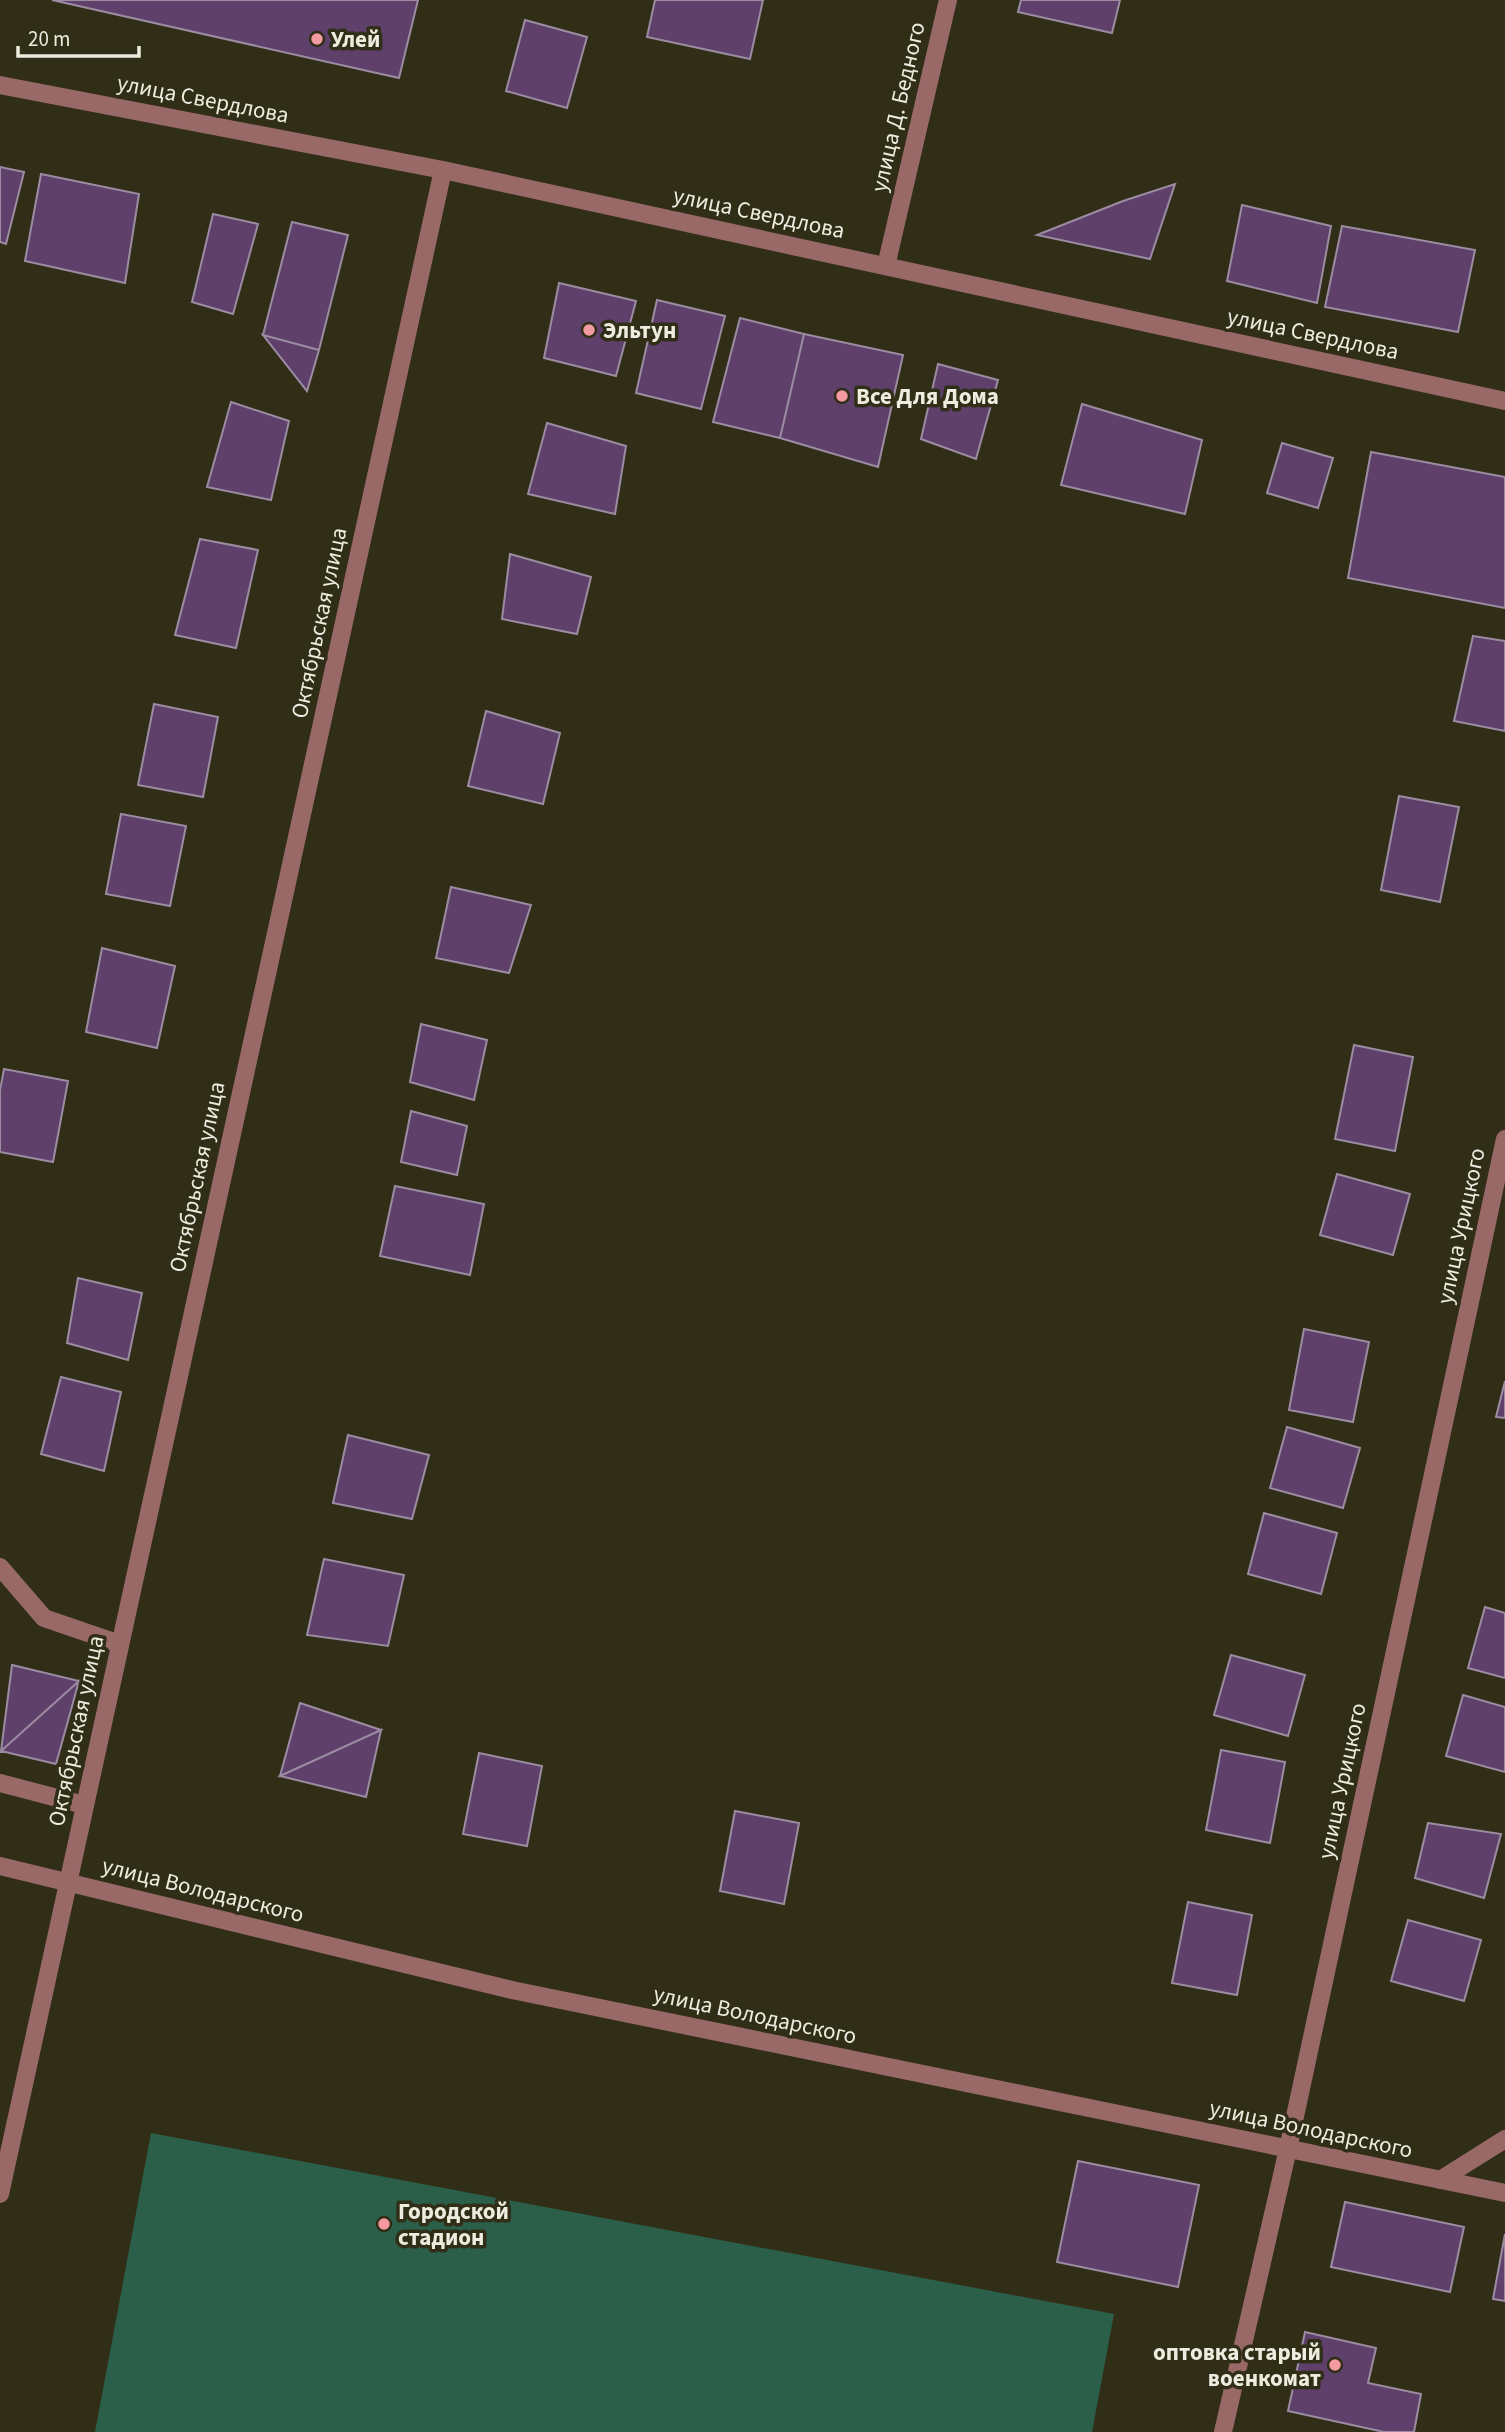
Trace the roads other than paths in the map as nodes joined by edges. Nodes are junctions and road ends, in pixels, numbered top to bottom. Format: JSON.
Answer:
{"nodes":[{"id":1,"x":948,"y":0,"type":"edge"},
{"id":2,"x":0,"y":85,"type":"edge"},
{"id":3,"x":443,"y":170,"type":"junction"},
{"id":4,"x":886,"y":266,"type":"junction"},
{"id":5,"x":1505,"y":401,"type":"edge"},
{"id":6,"x":1505,"y":1139,"type":"edge"},
{"id":7,"x":0,"y":1567,"type":"edge"},
{"id":8,"x":120,"y":1644,"type":"junction"},
{"id":9,"x":0,"y":1783,"type":"edge"},
{"id":10,"x":85,"y":1805,"type":"junction"},
{"id":11,"x":0,"y":1866,"type":"edge"},
{"id":12,"x":68,"y":1882,"type":"junction"},
{"id":13,"x":1505,"y":2139,"type":"edge"},
{"id":14,"x":1288,"y":2149,"type":"junction"},
{"id":15,"x":1440,"y":2180,"type":"junction"},
{"id":16,"x":1505,"y":2193,"type":"edge"},
{"id":17,"x":0,"y":2194,"type":"edge"},
{"id":18,"x":1223,"y":2432,"type":"edge"}],
"edges":[{"from":1,"to":4,"type":"street","name":"улица Д. Бедного"},
{"from":2,"to":3,"type":"street","name":"улица Свердлова"},
{"from":3,"to":4,"type":"street","name":"улица Свердлова"},
{"from":3,"to":8,"type":"street","name":"Октябрьская улица"},
{"from":4,"to":5,"type":"street","name":"улица Свердлова"},
{"from":6,"to":14,"type":"street","name":"улица Урицкого"},
{"from":7,"to":8,"type":"street"},
{"from":8,"to":10,"type":"street","name":"Октябрьская улица"},
{"from":9,"to":10,"type":"street"},
{"from":10,"to":12,"type":"street","name":"Октябрьская улица"},
{"from":11,"to":12,"type":"street","name":"улица Володарского"},
{"from":12,"to":14,"type":"street","name":"улица Володарского"},
{"from":12,"to":17,"type":"street","name":"Октябрьская улица"},
{"from":13,"to":15,"type":"street"},
{"from":14,"to":15,"type":"street","name":"улица Володарского"},
{"from":14,"to":18,"type":"street","name":"улица Урицкого"},
{"from":15,"to":16,"type":"street","name":"улица Володарского"}]}
